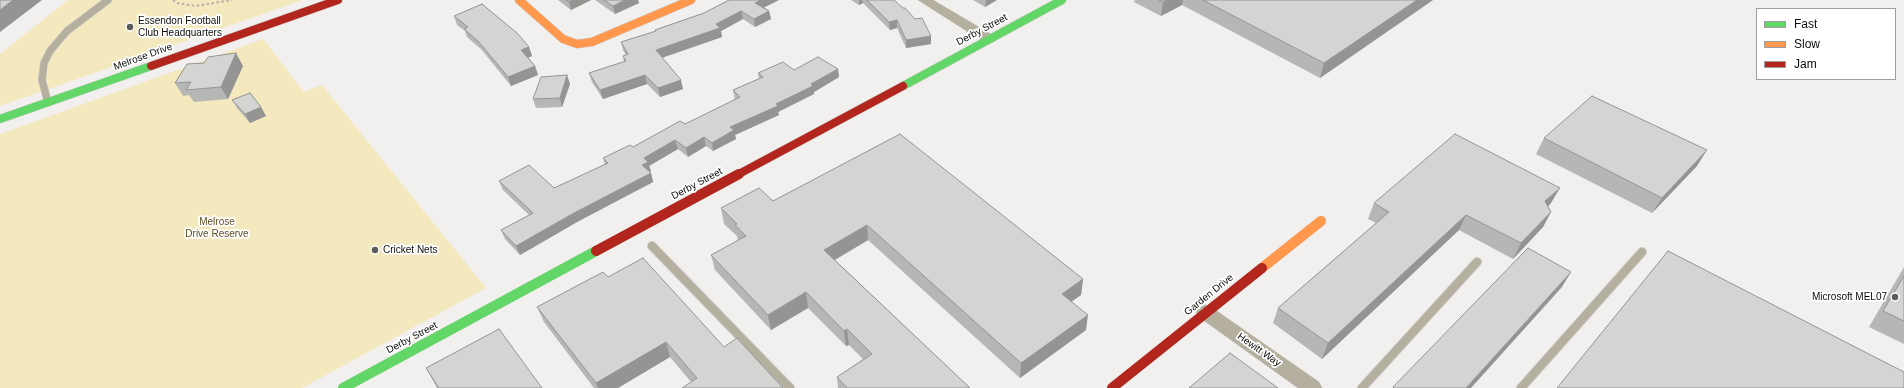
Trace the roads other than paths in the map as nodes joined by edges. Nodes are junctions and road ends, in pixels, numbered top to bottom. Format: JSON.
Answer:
{"nodes":[{"id":1,"x":108,"y":0,"type":"edge"},
{"id":2,"x":338,"y":0,"type":"edge"},
{"id":3,"x":519,"y":0,"type":"edge"},
{"id":4,"x":691,"y":0,"type":"edge"},
{"id":5,"x":924,"y":0,"type":"edge"},
{"id":6,"x":1062,"y":0,"type":"edge"},
{"id":7,"x":990,"y":39,"type":"junction"},
{"id":8,"x":48,"y":103,"type":"junction"},
{"id":9,"x":0,"y":120,"type":"edge"},
{"id":10,"x":1321,"y":221,"type":"dead end"},
{"id":11,"x":652,"y":246,"type":"dead end"},
{"id":12,"x":1642,"y":252,"type":"dead end"},
{"id":13,"x":1477,"y":262,"type":"dead end"},
{"id":14,"x":1205,"y":312,"type":"junction"},
{"id":15,"x":343,"y":388,"type":"edge"},
{"id":16,"x":790,"y":388,"type":"edge"},
{"id":17,"x":1112,"y":388,"type":"edge"},
{"id":18,"x":1312,"y":388,"type":"edge"},
{"id":19,"x":1362,"y":388,"type":"edge"},
{"id":20,"x":1521,"y":388,"type":"edge"}],
"edges":[{"from":1,"to":8,"type":"lane"},
{"from":2,"to":8,"type":"street","name":"Melrose Drive"},
{"from":3,"to":4,"type":"street"},
{"from":5,"to":7,"type":"street"},
{"from":6,"to":7,"type":"street","name":"Derby Street"},
{"from":7,"to":15,"type":"street","name":"Derby Street"},
{"from":8,"to":9,"type":"street","name":"Melrose Drive"},
{"from":10,"to":14,"type":"street","name":"Garden Drive"},
{"from":11,"to":16,"type":"lane"},
{"from":12,"to":20,"type":"lane"},
{"from":13,"to":19,"type":"lane"},
{"from":14,"to":17,"type":"street","name":"Garden Drive"},
{"from":14,"to":18,"type":"street","name":"Hewitt Way"}]}
